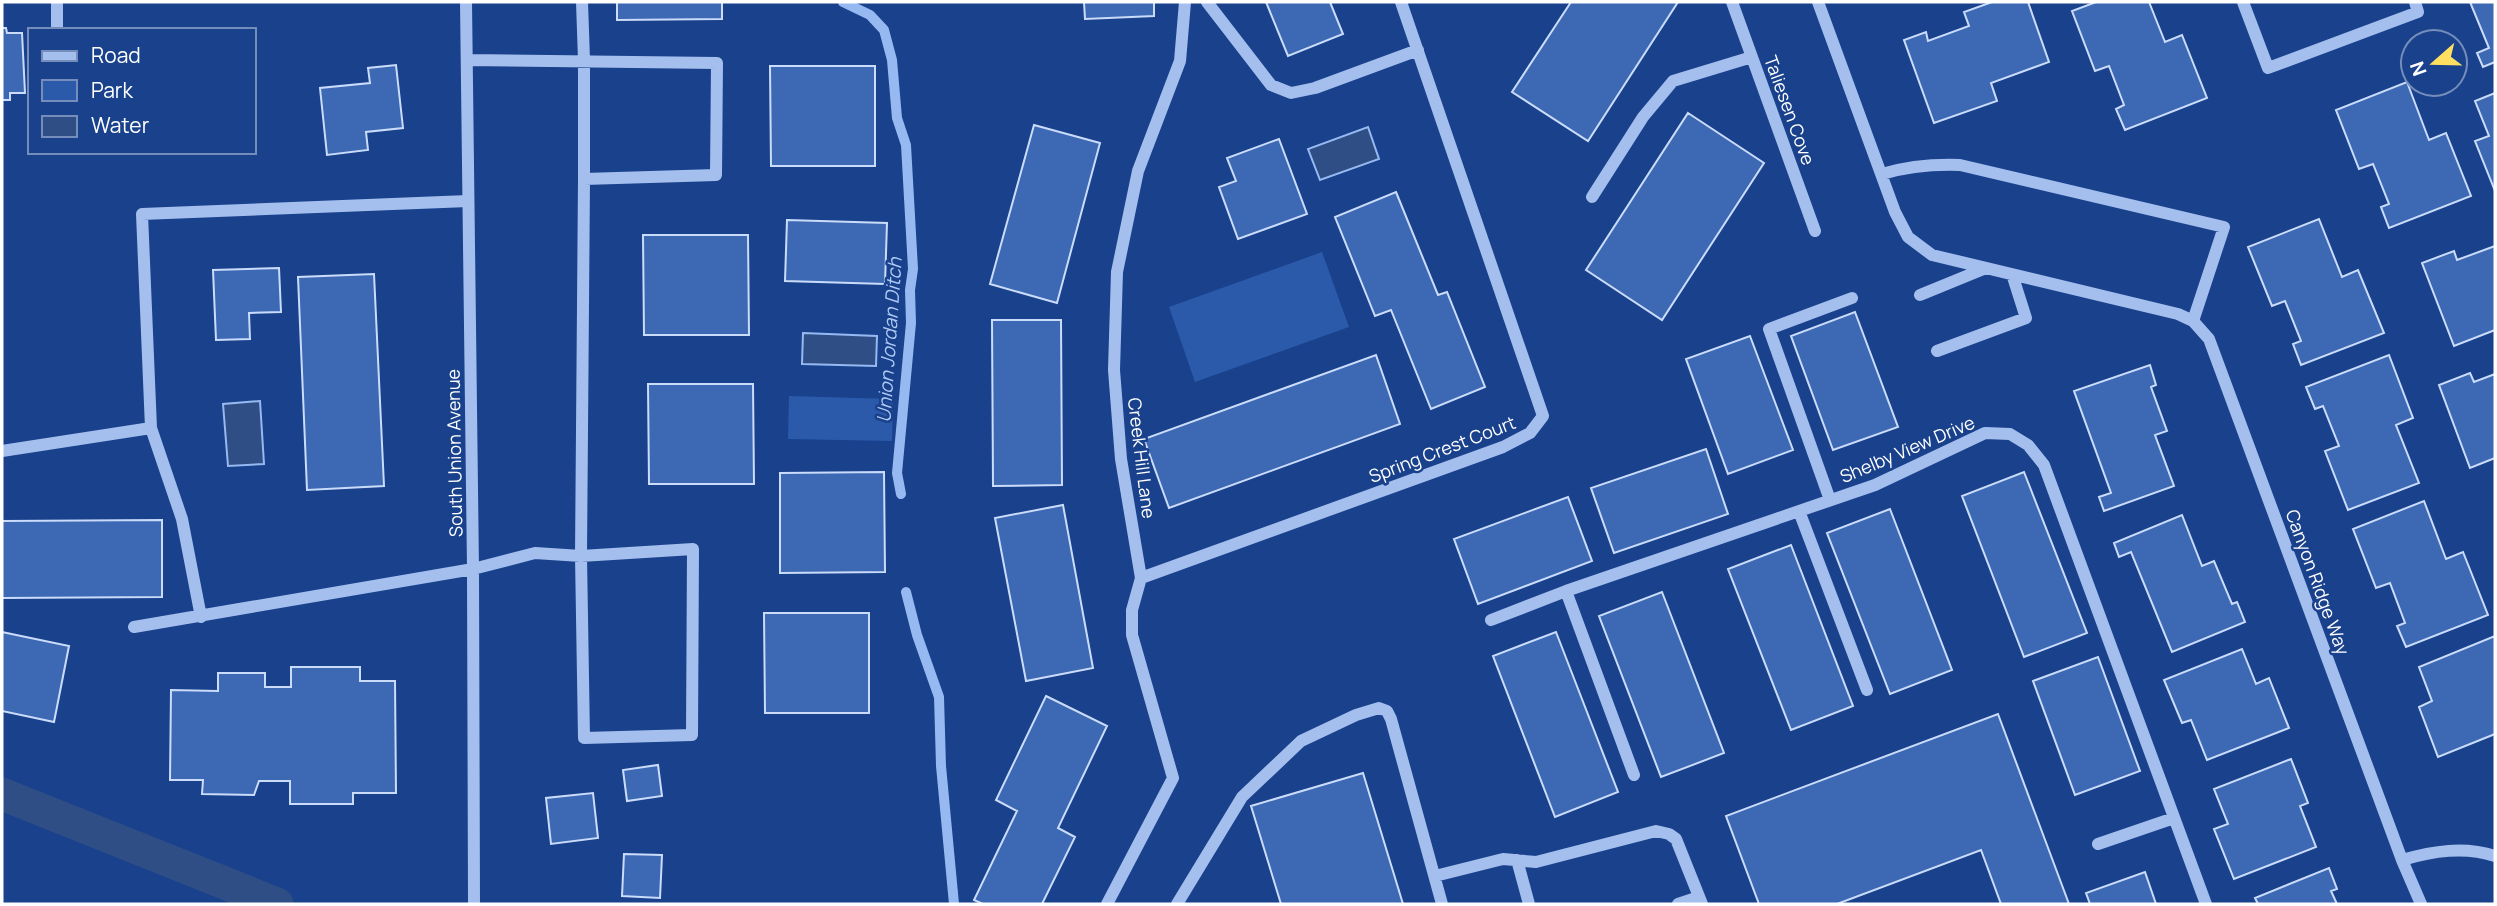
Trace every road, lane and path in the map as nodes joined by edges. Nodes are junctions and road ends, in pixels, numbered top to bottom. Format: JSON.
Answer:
{"nodes":[{"id":1,"x":57,"y":2,"type":"edge"},
{"id":2,"x":466,"y":2,"type":"edge"},
{"id":3,"x":582,"y":2,"type":"edge"},
{"id":4,"x":1185,"y":2,"type":"edge"},
{"id":5,"x":1207,"y":2,"type":"edge"},
{"id":6,"x":1401,"y":2,"type":"edge"},
{"id":7,"x":1732,"y":2,"type":"edge"},
{"id":8,"x":1818,"y":2,"type":"edge"},
{"id":9,"x":2243,"y":2,"type":"edge"},
{"id":10,"x":2415,"y":2,"type":"edge"},
{"id":11,"x":57,"y":28,"type":"edge"},
{"id":12,"x":1418,"y":50,"type":"junction"},
{"id":13,"x":1752,"y":57,"type":"junction"},
{"id":14,"x":467,"y":60,"type":"junction"},
{"id":15,"x":584,"y":60,"type":"junction"},
{"id":16,"x":1882,"y":174,"type":"junction"},
{"id":17,"x":584,"y":179,"type":"junction"},
{"id":18,"x":1592,"y":197,"type":"dead end"},
{"id":19,"x":468,"y":201,"type":"junction"},
{"id":20,"x":1815,"y":231,"type":"dead end"},
{"id":21,"x":1986,"y":267,"type":"junction"},
{"id":22,"x":2012,"y":274,"type":"junction"},
{"id":23,"x":1920,"y":295,"type":"dead end"},
{"id":24,"x":1852,"y":298,"type":"dead end"},
{"id":25,"x":2193,"y":321,"type":"junction"},
{"id":26,"x":1937,"y":351,"type":"dead end"},
{"id":27,"x":150,"y":428,"type":"junction"},
{"id":28,"x":2,"y":452,"type":"edge"},
{"id":29,"x":1830,"y":500,"type":"junction"},
{"id":30,"x":1799,"y":511,"type":"junction"},
{"id":31,"x":582,"y":556,"type":"junction"},
{"id":32,"x":473,"y":569,"type":"junction"},
{"id":33,"x":1141,"y":578,"type":"junction"},
{"id":34,"x":1566,"y":592,"type":"junction"},
{"id":35,"x":201,"y":617,"type":"junction"},
{"id":36,"x":1491,"y":620,"type":"dead end"},
{"id":37,"x":134,"y":627,"type":"dead end"},
{"id":38,"x":1867,"y":690,"type":"dead end"},
{"id":39,"x":1634,"y":775,"type":"dead end"},
{"id":40,"x":2174,"y":818,"type":"junction"},
{"id":41,"x":2098,"y":844,"type":"dead end"},
{"id":42,"x":2495,"y":856,"type":"edge"},
{"id":43,"x":1517,"y":860,"type":"junction"},
{"id":44,"x":2402,"y":860,"type":"junction"},
{"id":45,"x":1434,"y":876,"type":"junction"},
{"id":46,"x":1700,"y":901,"type":"edge"},
{"id":47,"x":474,"y":904,"type":"edge"},
{"id":48,"x":1107,"y":904,"type":"edge"},
{"id":49,"x":1177,"y":904,"type":"edge"},
{"id":50,"x":1442,"y":904,"type":"edge"},
{"id":51,"x":1529,"y":904,"type":"edge"},
{"id":52,"x":1678,"y":904,"type":"edge"},
{"id":53,"x":2206,"y":904,"type":"edge"},
{"id":54,"x":2421,"y":904,"type":"edge"}],
"edges":[{"from":1,"to":11,"type":"street"},
{"from":2,"to":14,"type":"street","name":"South Union Avenue"},
{"from":3,"to":15,"type":"street"},
{"from":4,"to":33,"type":"street","name":"Creek Hill Lane"},
{"from":5,"to":12,"type":"street"},
{"from":6,"to":12,"type":"street","name":"Spring Crest Court"},
{"from":7,"to":13,"type":"street","name":"Taliesen Cove"},
{"from":8,"to":16,"type":"street"},
{"from":9,"to":10,"type":"street"},
{"from":12,"to":33,"type":"street","name":"Spring Crest Court"},
{"from":13,"to":18,"type":"street"},
{"from":13,"to":20,"type":"street","name":"Taliesen Cove"},
{"from":14,"to":15,"type":"street"},
{"from":14,"to":19,"type":"street","name":"South Union Avenue"},
{"from":15,"to":17,"type":"street"},
{"from":15,"to":17,"type":"street"},
{"from":16,"to":21,"type":"street"},
{"from":16,"to":25,"type":"street"},
{"from":17,"to":31,"type":"street"},
{"from":19,"to":27,"type":"street"},
{"from":19,"to":32,"type":"street","name":"South Union Avenue"},
{"from":21,"to":22,"type":"street"},
{"from":21,"to":23,"type":"street"},
{"from":22,"to":25,"type":"street"},
{"from":22,"to":26,"type":"street"},
{"from":24,"to":29,"type":"street"},
{"from":25,"to":44,"type":"street","name":"Canyon Ridge Way"},
{"from":27,"to":28,"type":"street"},
{"from":27,"to":35,"type":"street"},
{"from":29,"to":30,"type":"street","name":"Shelby View Drive"},
{"from":29,"to":40,"type":"street","name":"Shelby View Drive"},
{"from":30,"to":34,"type":"street","name":"Shelby View Drive"},
{"from":30,"to":38,"type":"street"},
{"from":31,"to":31,"type":"street"},
{"from":31,"to":32,"type":"street"},
{"from":32,"to":35,"type":"street"},
{"from":32,"to":47,"type":"street","name":"South Union Avenue"},
{"from":33,"to":48,"type":"street","name":"Creek Hill Lane"},
{"from":34,"to":36,"type":"street","name":"Shelby View Drive"},
{"from":34,"to":39,"type":"street"},
{"from":35,"to":37,"type":"street"},
{"from":40,"to":41,"type":"street"},
{"from":40,"to":53,"type":"street","name":"Shelby View Drive"},
{"from":42,"to":44,"type":"street"},
{"from":43,"to":45,"type":"street"},
{"from":43,"to":46,"type":"street"},
{"from":43,"to":51,"type":"street"},
{"from":44,"to":54,"type":"street","name":"Canyon Ridge Way"},
{"from":45,"to":49,"type":"street"},
{"from":45,"to":50,"type":"street"},
{"from":46,"to":52,"type":"street"}]}
